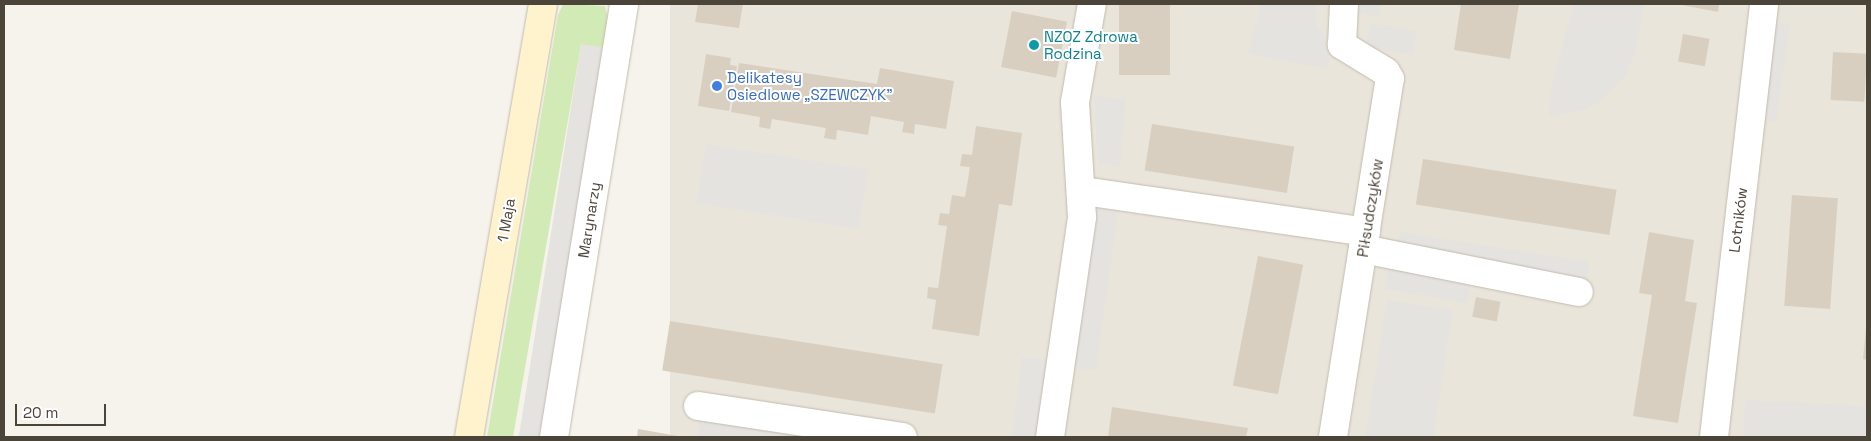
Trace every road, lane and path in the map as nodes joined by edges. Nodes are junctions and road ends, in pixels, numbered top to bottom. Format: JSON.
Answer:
{"nodes":[{"id":1,"x":543,"y":4,"type":"edge"},
{"id":2,"x":624,"y":4,"type":"edge"},
{"id":3,"x":1092,"y":4,"type":"edge"},
{"id":4,"x":1344,"y":4,"type":"edge"},
{"id":5,"x":1764,"y":4,"type":"edge"},
{"id":6,"x":1082,"y":191,"type":"junction"},
{"id":7,"x":1365,"y":240,"type":"junction"},
{"id":8,"x":1579,"y":292,"type":"dead end"},
{"id":9,"x":698,"y":406,"type":"dead end"},
{"id":10,"x":470,"y":437,"type":"edge"},
{"id":11,"x":554,"y":437,"type":"edge"},
{"id":12,"x":903,"y":437,"type":"edge"},
{"id":13,"x":1050,"y":437,"type":"edge"},
{"id":14,"x":1333,"y":437,"type":"edge"},
{"id":15,"x":1714,"y":437,"type":"edge"}],
"edges":[{"from":1,"to":10,"type":"street","name":"1 Maja"},
{"from":2,"to":11,"type":"street","name":"Marynarzy"},
{"from":3,"to":6,"type":"street"},
{"from":4,"to":7,"type":"street","name":"Piłsudczyków"},
{"from":5,"to":15,"type":"street","name":"Lotników"},
{"from":6,"to":7,"type":"street"},
{"from":6,"to":13,"type":"street"},
{"from":7,"to":8,"type":"street"},
{"from":7,"to":14,"type":"street","name":"Piłsudczyków"},
{"from":9,"to":12,"type":"street"}]}
